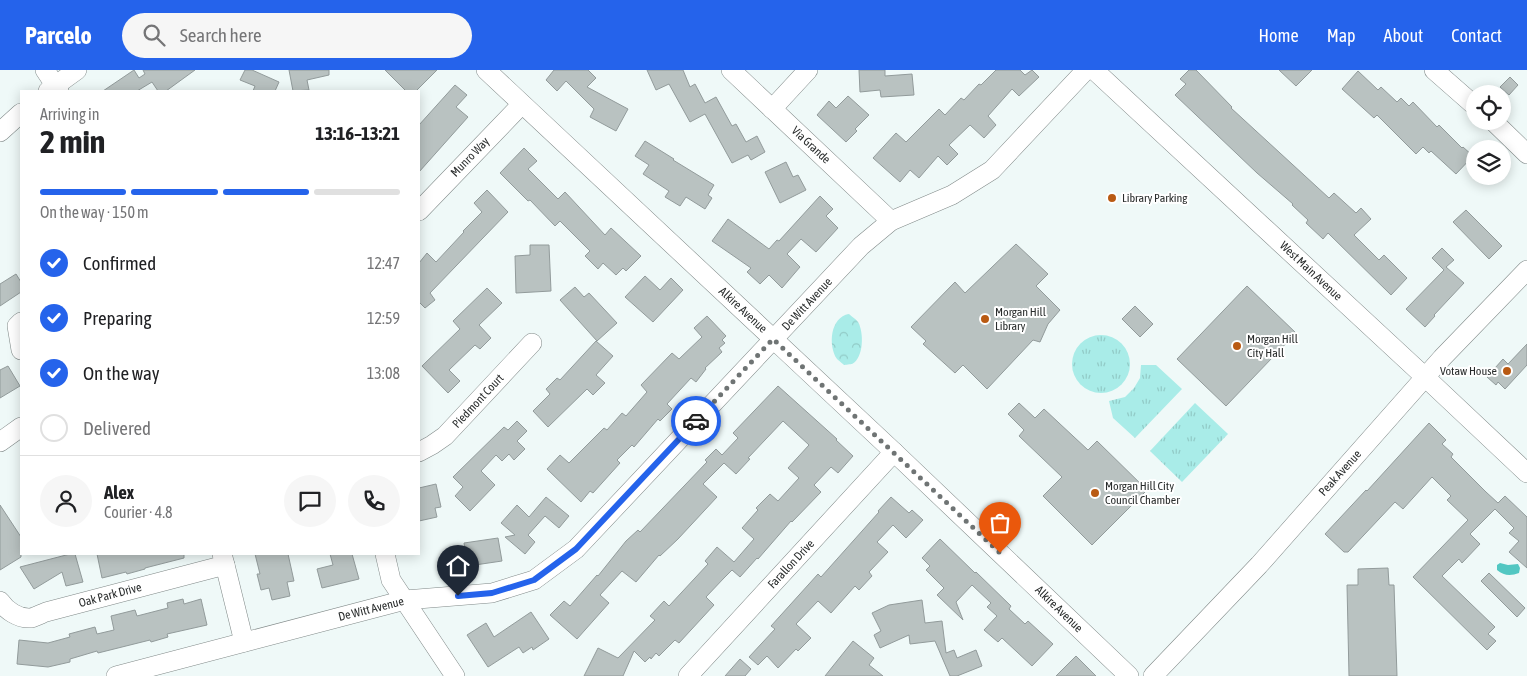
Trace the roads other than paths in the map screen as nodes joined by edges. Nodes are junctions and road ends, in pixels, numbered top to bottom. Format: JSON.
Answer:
{"nodes":[{"id":1,"x":77,"y":70,"type":"edge"},
{"id":2,"x":486,"y":70,"type":"edge"},
{"id":3,"x":731,"y":70,"type":"edge"},
{"id":4,"x":808,"y":70,"type":"edge"},
{"id":5,"x":1086,"y":70,"type":"edge"},
{"id":6,"x":1094,"y":70,"type":"edge"},
{"id":7,"x":1434,"y":70,"type":"edge"},
{"id":8,"x":52,"y":85,"type":"edge"},
{"id":9,"x":1466,"y":98,"type":"edge"},
{"id":10,"x":522,"y":104,"type":"junction"},
{"id":11,"x":772,"y":109,"type":"junction"},
{"id":12,"x":20,"y":114,"type":"edge"},
{"id":13,"x":1502,"y":130,"type":"edge"},
{"id":14,"x":0,"y":132,"type":"edge"},
{"id":15,"x":1527,"y":154,"type":"edge"},
{"id":16,"x":420,"y":210,"type":"edge"},
{"id":17,"x":891,"y":221,"type":"junction"},
{"id":18,"x":1527,"y":270,"type":"edge"},
{"id":19,"x":20,"y":323,"type":"edge"},
{"id":20,"x":773,"y":339,"type":"junction"},
{"id":21,"x":20,"y":344,"type":"edge"},
{"id":22,"x":532,"y":344,"type":"dead end"},
{"id":23,"x":1425,"y":377,"type":"junction"},
{"id":24,"x":20,"y":429,"type":"edge"},
{"id":25,"x":0,"y":442,"type":"edge"},
{"id":26,"x":420,"y":451,"type":"edge"},
{"id":27,"x":894,"y":452,"type":"junction"},
{"id":28,"x":1527,"y":473,"type":"edge"},
{"id":29,"x":385,"y":555,"type":"edge"},
{"id":30,"x":223,"y":560,"type":"edge"},
{"id":31,"x":0,"y":600,"type":"edge"},
{"id":32,"x":405,"y":600,"type":"junction"},
{"id":33,"x":244,"y":642,"type":"junction"},
{"id":34,"x":116,"y":676,"type":"edge"},
{"id":35,"x":455,"y":676,"type":"edge"},
{"id":36,"x":688,"y":676,"type":"edge"},
{"id":37,"x":1130,"y":676,"type":"edge"},
{"id":38,"x":1153,"y":676,"type":"edge"}],
"edges":[{"from":1,"to":8,"type":"street"},
{"from":2,"to":10,"type":"street","name":"Alkire Avenue"},
{"from":3,"to":11,"type":"street","name":"Via Grande"},
{"from":4,"to":11,"type":"street"},
{"from":5,"to":17,"type":"street","name":"De Witt Avenue"},
{"from":6,"to":23,"type":"street","name":"West Main Avenue"},
{"from":7,"to":9,"type":"street"},
{"from":10,"to":16,"type":"street","name":"Munro Way"},
{"from":10,"to":20,"type":"street","name":"Alkire Avenue"},
{"from":11,"to":17,"type":"street","name":"Via Grande"},
{"from":12,"to":14,"type":"street"},
{"from":13,"to":15,"type":"street"},
{"from":17,"to":20,"type":"street","name":"De Witt Avenue"},
{"from":18,"to":23,"type":"street","name":"Peak Avenue"},
{"from":19,"to":21,"type":"street"},
{"from":20,"to":27,"type":"street","name":"Alkire Avenue"},
{"from":20,"to":32,"type":"street","name":"De Witt Avenue"},
{"from":22,"to":26,"type":"street","name":"Piedmont Court"},
{"from":23,"to":28,"type":"street","name":"West Main Avenue"},
{"from":23,"to":38,"type":"street","name":"Peak Avenue"},
{"from":24,"to":25,"type":"street"},
{"from":27,"to":36,"type":"street","name":"Farallon Drive"},
{"from":27,"to":37,"type":"street","name":"Alkire Avenue"},
{"from":29,"to":32,"type":"street"},
{"from":30,"to":31,"type":"street","name":"Oak Park Drive"},
{"from":30,"to":33,"type":"street","name":"Oak Park Drive"},
{"from":32,"to":33,"type":"street","name":"De Witt Avenue"},
{"from":32,"to":35,"type":"street"},
{"from":33,"to":34,"type":"street","name":"De Witt Avenue"}]}
